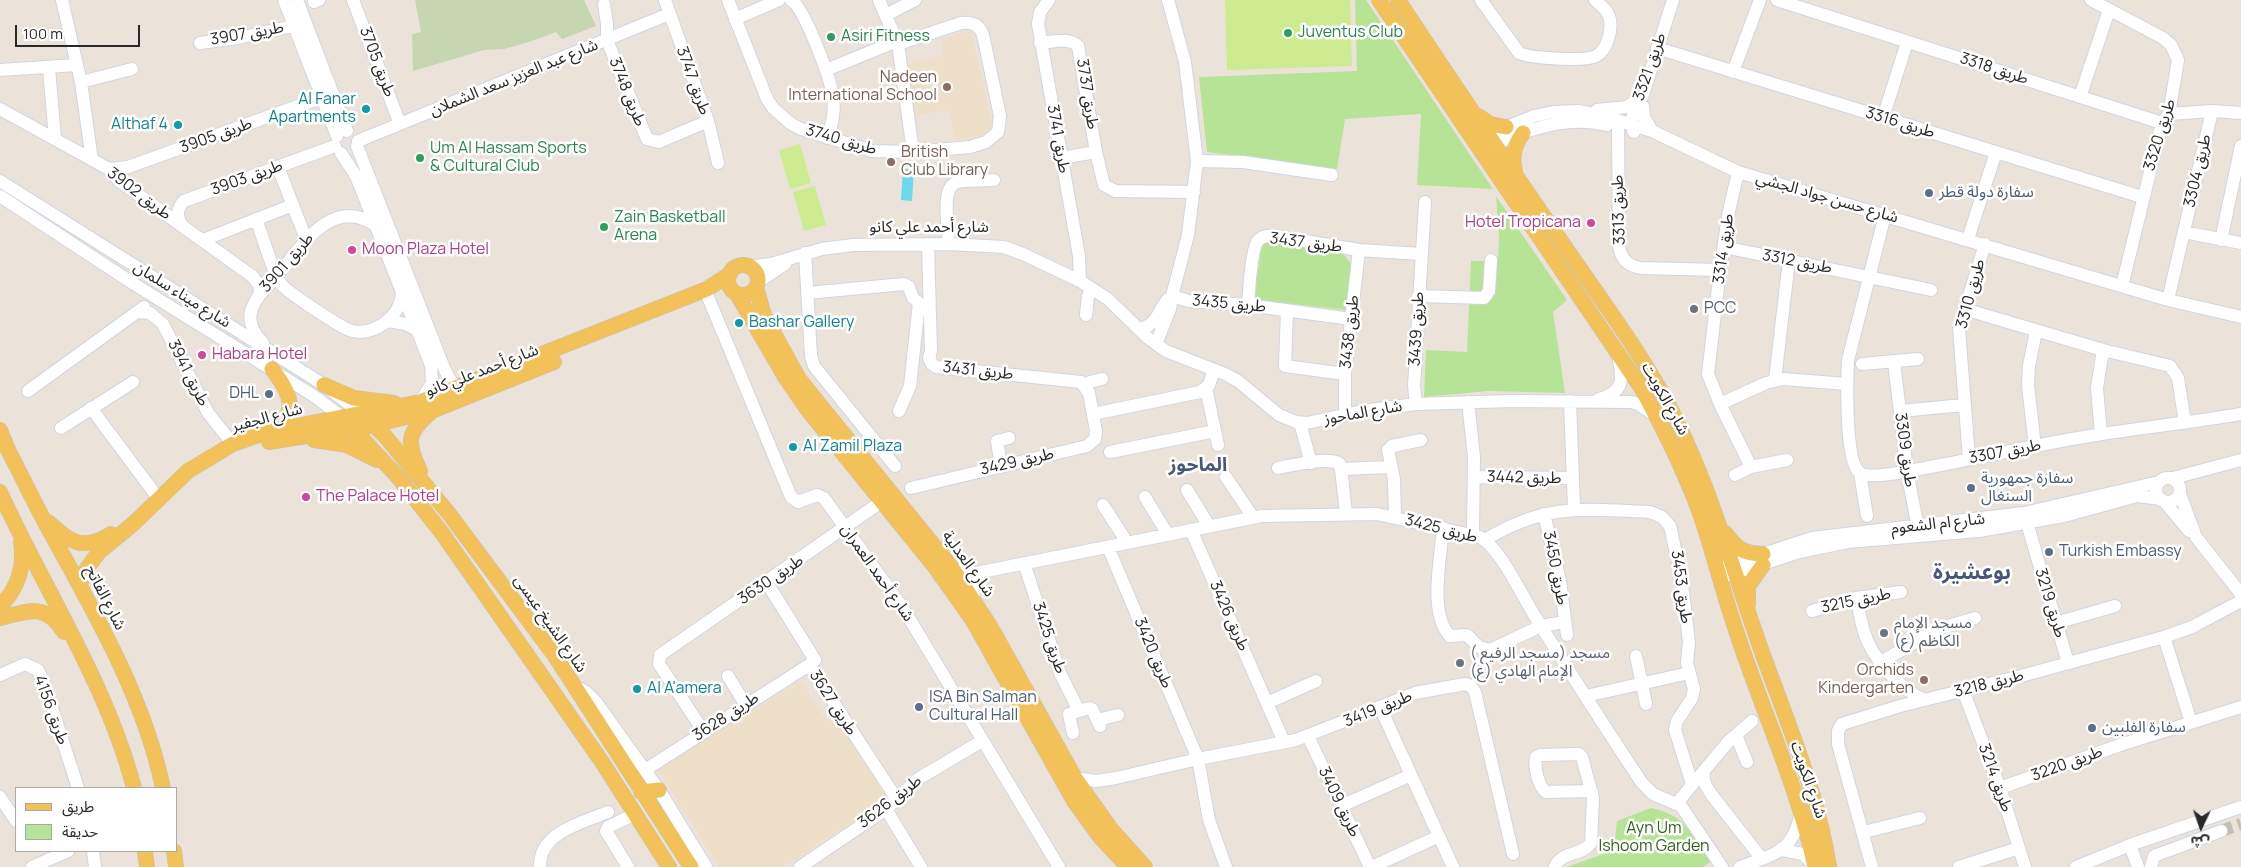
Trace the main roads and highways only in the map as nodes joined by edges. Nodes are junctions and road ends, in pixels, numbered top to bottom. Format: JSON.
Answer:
{"nodes":[{"id":1,"x":1378,"y":0,"type":"edge"},
{"id":2,"x":1398,"y":0,"type":"edge"},
{"id":3,"x":1469,"y":109,"type":"junction"},
{"id":4,"x":1506,"y":128,"type":"road end"},
{"id":5,"x":1522,"y":133,"type":"road end"},
{"id":6,"x":1517,"y":177,"type":"junction"},
{"id":7,"x":730,"y":274,"type":"junction"},
{"id":8,"x":757,"y":284,"type":"junction"},
{"id":9,"x":735,"y":293,"type":"junction"},
{"id":10,"x":272,"y":369,"type":"road end"},
{"id":11,"x":517,"y":371,"type":"junction"},
{"id":12,"x":324,"y":385,"type":"road end"},
{"id":13,"x":415,"y":403,"type":"junction"},
{"id":14,"x":434,"y":410,"type":"junction"},
{"id":15,"x":362,"y":414,"type":"junction"},
{"id":16,"x":342,"y":417,"type":"junction"},
{"id":17,"x":374,"y":425,"type":"junction"},
{"id":18,"x":354,"y":429,"type":"junction"},
{"id":19,"x":0,"y":430,"type":"edge"},
{"id":20,"x":270,"y":431,"type":"junction"},
{"id":21,"x":292,"y":438,"type":"junction"},
{"id":22,"x":233,"y":444,"type":"junction"},
{"id":23,"x":398,"y":477,"type":"junction"},
{"id":24,"x":428,"y":488,"type":"junction"},
{"id":25,"x":0,"y":492,"type":"edge"},
{"id":26,"x":158,"y":498,"type":"junction"},
{"id":27,"x":42,"y":518,"type":"junction"},
{"id":28,"x":1720,"y":527,"type":"junction"},
{"id":29,"x":19,"y":531,"type":"junction"},
{"id":30,"x":80,"y":585,"type":"junction"},
{"id":31,"x":0,"y":606,"type":"edge"},
{"id":32,"x":1748,"y":613,"type":"junction"},
{"id":33,"x":0,"y":618,"type":"edge"},
{"id":34,"x":85,"y":659,"type":"junction"},
{"id":35,"x":1055,"y":767,"type":"junction"},
{"id":36,"x":134,"y":787,"type":"edge"},
{"id":37,"x":164,"y":787,"type":"edge"},
{"id":38,"x":659,"y":790,"type":"road end"},
{"id":39,"x":1084,"y":791,"type":"junction"},
{"id":40,"x":641,"y":792,"type":"junction"},
{"id":41,"x":145,"y":852,"type":"edge"},
{"id":42,"x":174,"y":852,"type":"edge"},
{"id":43,"x":146,"y":867,"type":"edge"},
{"id":44,"x":176,"y":867,"type":"edge"},
{"id":45,"x":669,"y":867,"type":"edge"},
{"id":46,"x":691,"y":867,"type":"edge"},
{"id":47,"x":1128,"y":867,"type":"edge"},
{"id":48,"x":1145,"y":867,"type":"edge"},
{"id":49,"x":1815,"y":867,"type":"edge"},
{"id":50,"x":1829,"y":867,"type":"edge"}],
"edges":[{"from":1,"to":49,"type":"main road","name":"شارع الكويت"},
{"from":2,"to":3,"type":"main road","name":"شارع الكويت"},
{"from":3,"to":4,"type":"main road"},
{"from":3,"to":6,"type":"main road","name":"شارع الكويت"},
{"from":5,"to":6,"type":"main road"},
{"from":6,"to":28,"type":"main road","name":"شارع الكويت"},
{"from":7,"to":8,"type":"main road"},
{"from":7,"to":9,"type":"main road"},
{"from":7,"to":11,"type":"main road","name":"شارع أحمد علي كانو"},
{"from":8,"to":9,"type":"main road"},
{"from":8,"to":39,"type":"main road","name":"شارع العدلية"},
{"from":9,"to":11,"type":"main road","name":"شارع أحمد علي كانو"},
{"from":9,"to":35,"type":"main road","name":"شارع العدلية"},
{"from":10,"to":20,"type":"main road"},
{"from":11,"to":13,"type":"main road","name":"شارع أحمد علي كانو"},
{"from":11,"to":14,"type":"main road","name":"شارع أحمد علي كانو"},
{"from":12,"to":13,"type":"main road"},
{"from":13,"to":15,"type":"main road","name":"شارع أحمد علي كانو"},
{"from":14,"to":17,"type":"main road","name":"شارع أحمد علي كانو"},
{"from":14,"to":24,"type":"main road"},
{"from":15,"to":16,"type":"main road","name":"شارع أحمد علي كانو"},
{"from":15,"to":17,"type":"main road","name":"شارع الشيخ عيسى"},
{"from":16,"to":18,"type":"main road"},
{"from":16,"to":20,"type":"main road","name":"شارع الجفير"},
{"from":17,"to":18,"type":"main road","name":"شارع أحمد علي كانو"},
{"from":17,"to":24,"type":"main road","name":"شارع الشيخ عيسى"},
{"from":18,"to":21,"type":"main road","name":"شارع أحمد علي كانو"},
{"from":18,"to":23,"type":"main road"},
{"from":19,"to":27,"type":"main road","name":"شارع الفاتح"},
{"from":20,"to":22,"type":"main road","name":"شارع الجفير"},
{"from":21,"to":22,"type":"main road","name":"شارع أحمد علي كانو"},
{"from":21,"to":23,"type":"main road"},
{"from":22,"to":26,"type":"main road","name":"شارع الجفير"},
{"from":23,"to":45,"type":"main road"},
{"from":24,"to":40,"type":"main road","name":"شارع الشيخ عيسى"},
{"from":25,"to":29,"type":"main road"},
{"from":26,"to":27,"type":"main road","name":"شارع الجفير"},
{"from":26,"to":30,"type":"main road","name":"شارع الجفير"},
{"from":27,"to":30,"type":"main road","name":"شارع الفاتح"},
{"from":28,"to":32,"type":"main road","name":"شارع الكويت"},
{"from":28,"to":32,"type":"main road"},
{"from":29,"to":31,"type":"main road"},
{"from":29,"to":34,"type":"main road"},
{"from":30,"to":37,"type":"main road","name":"شارع الفاتح"},
{"from":32,"to":50,"type":"main road","name":"شارع الكويت"},
{"from":33,"to":34,"type":"main road"},
{"from":34,"to":36,"type":"main road"},
{"from":35,"to":39,"type":"main road"},
{"from":35,"to":47,"type":"main road","name":"شارع العدلية"},
{"from":38,"to":40,"type":"main road"},
{"from":39,"to":48,"type":"main road","name":"شارع العدلية"},
{"from":40,"to":46,"type":"main road","name":"شارع الشيخ عيسى"},
{"from":41,"to":43,"type":"main road"},
{"from":42,"to":44,"type":"main road"}]}
